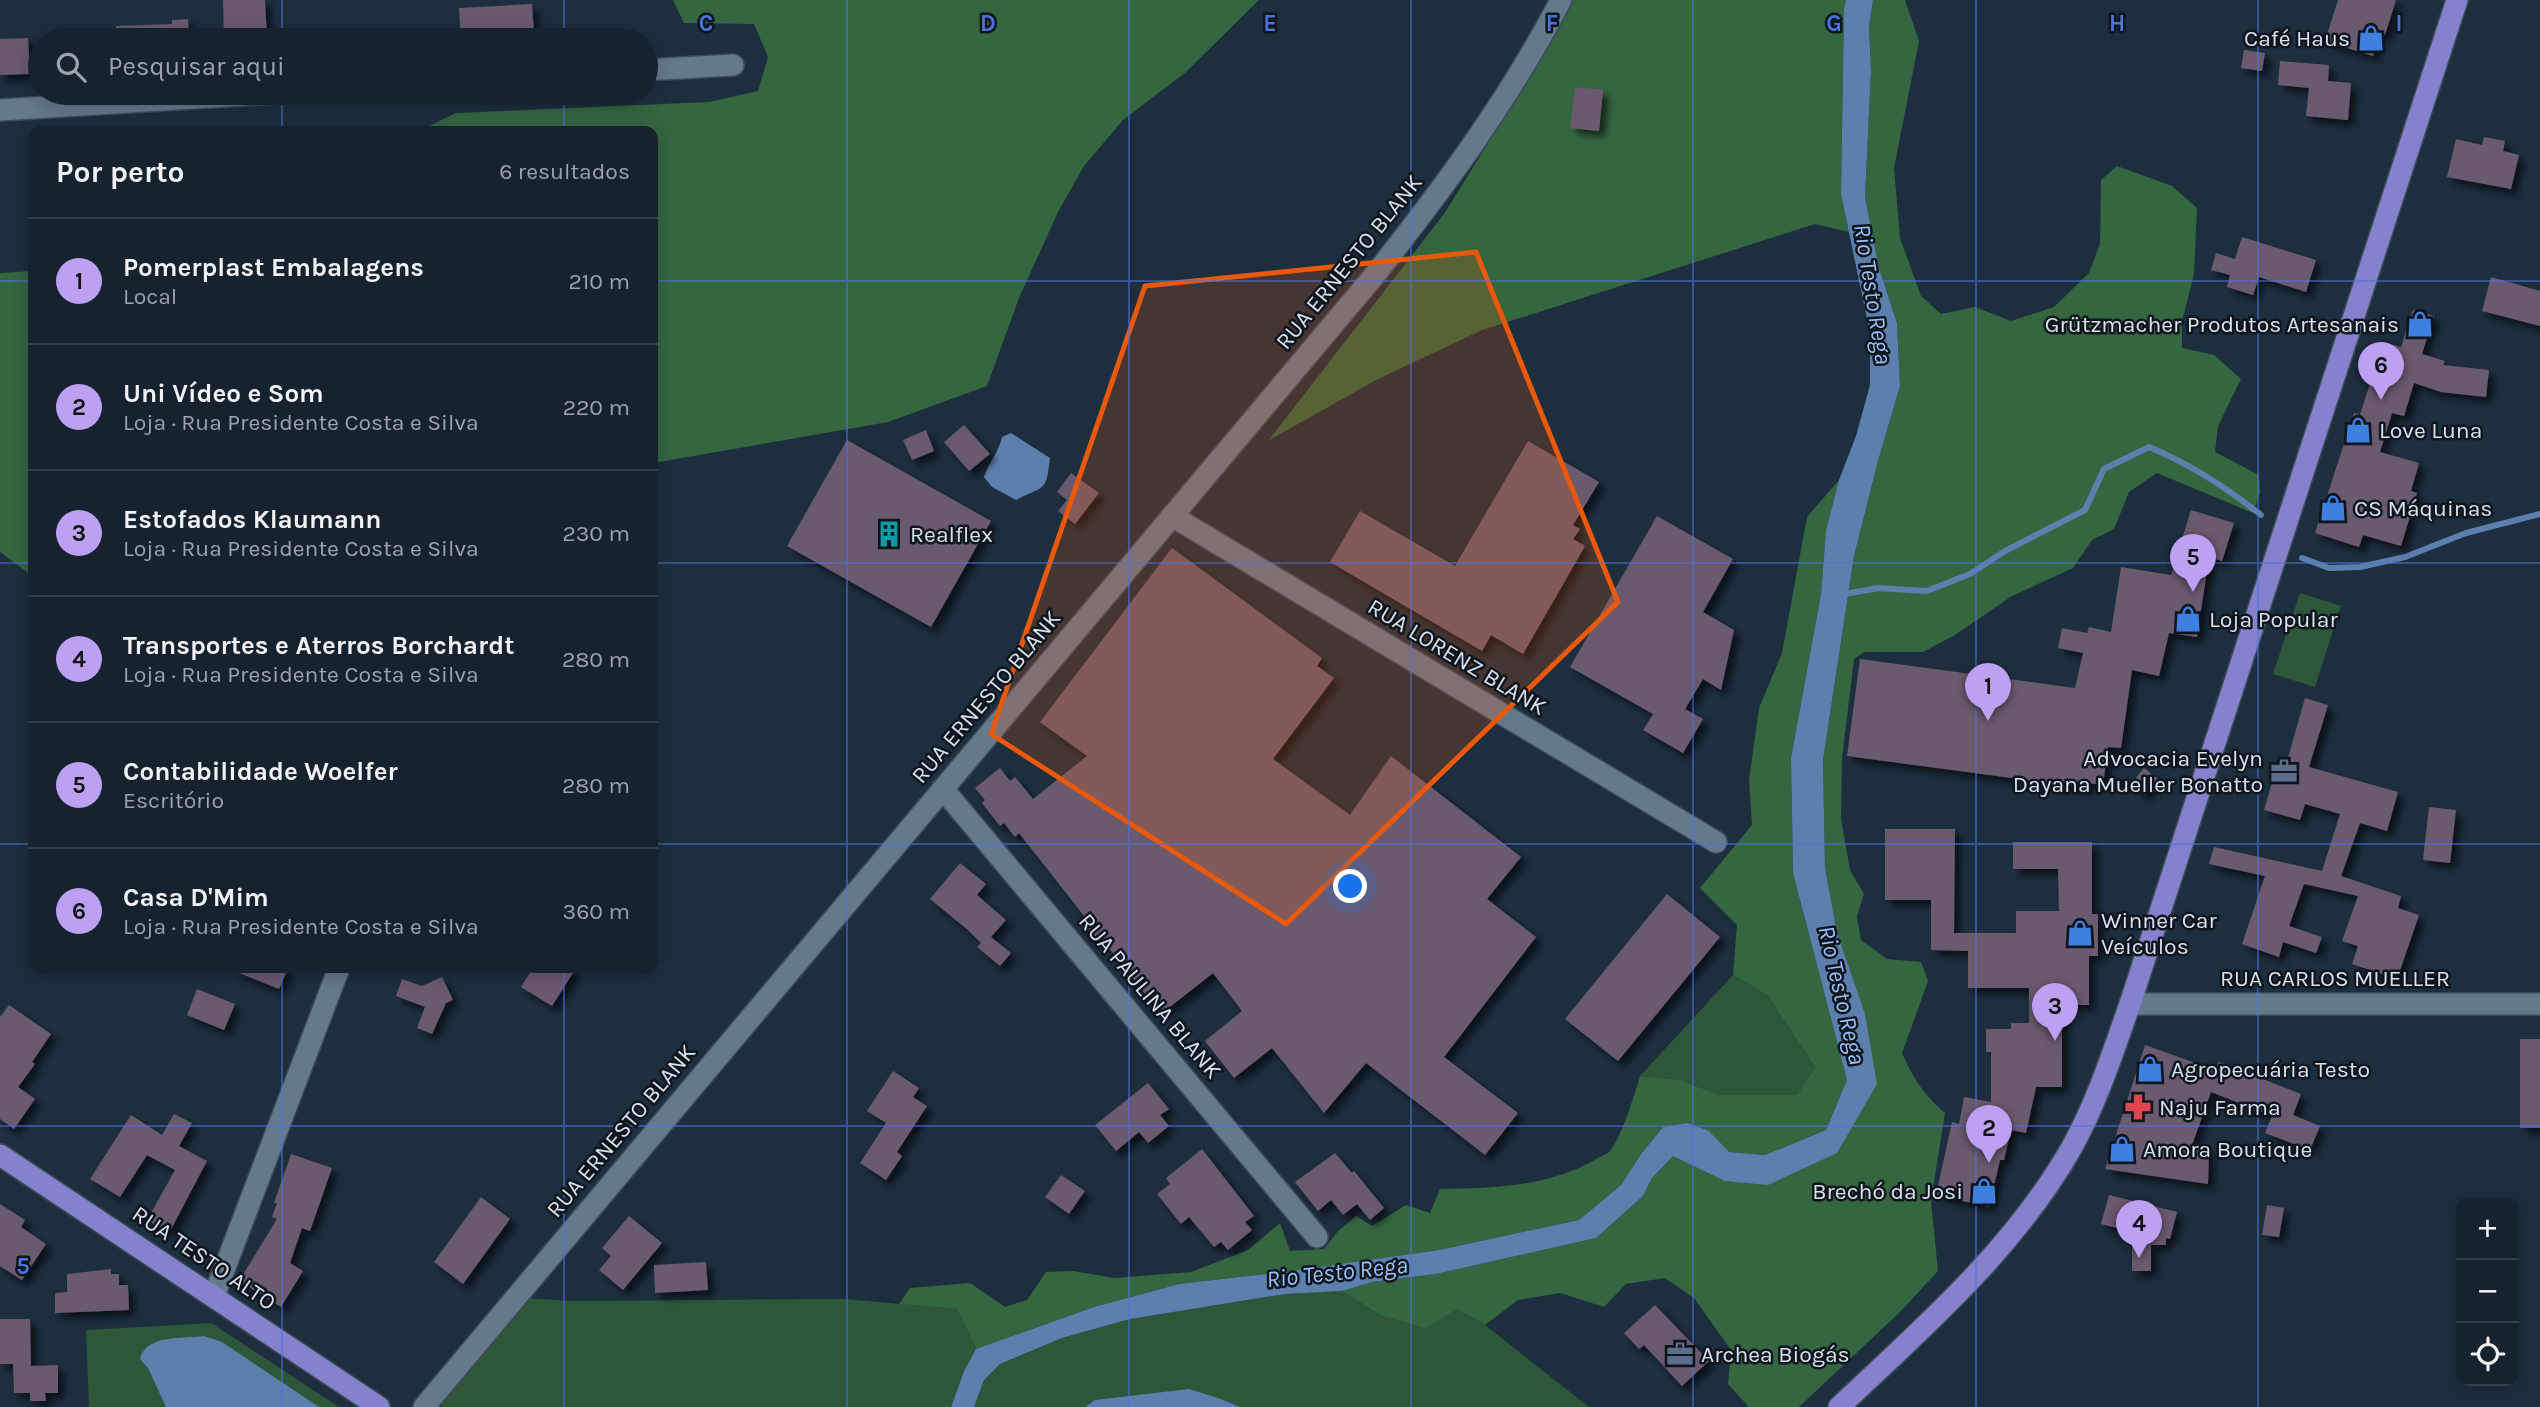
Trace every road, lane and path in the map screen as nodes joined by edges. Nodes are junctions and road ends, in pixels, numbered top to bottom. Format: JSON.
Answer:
{"nodes":[{"id":1,"x":1561,"y":0,"type":"edge"},
{"id":2,"x":2457,"y":0,"type":"edge"},
{"id":3,"x":733,"y":65,"type":"dead end"},
{"id":4,"x":658,"y":69,"type":"edge"},
{"id":5,"x":82,"y":105,"type":"edge"},
{"id":6,"x":0,"y":110,"type":"edge"},
{"id":7,"x":1172,"y":516,"type":"junction"},
{"id":8,"x":943,"y":789,"type":"junction"},
{"id":9,"x":1716,"y":842,"type":"dead end"},
{"id":10,"x":337,"y":973,"type":"edge"},
{"id":11,"x":2130,"y":1004,"type":"junction"},
{"id":12,"x":2540,"y":1004,"type":"edge"},
{"id":13,"x":0,"y":1154,"type":"edge"},
{"id":14,"x":1317,"y":1237,"type":"dead end"},
{"id":15,"x":214,"y":1296,"type":"junction"},
{"id":16,"x":1875,"y":1373,"type":"junction"},
{"id":17,"x":379,"y":1407,"type":"edge"},
{"id":18,"x":424,"y":1407,"type":"edge"},
{"id":19,"x":1839,"y":1407,"type":"edge"},
{"id":20,"x":1855,"y":1407,"type":"edge"}],
"edges":[{"from":1,"to":7,"type":"street","name":"RUA ERNESTO BLANK"},
{"from":2,"to":11,"type":"main road"},
{"from":3,"to":4,"type":"street"},
{"from":5,"to":6,"type":"street"},
{"from":7,"to":8,"type":"street","name":"RUA ERNESTO BLANK"},
{"from":7,"to":9,"type":"street","name":"RUA LORENZ BLANK"},
{"from":8,"to":14,"type":"street","name":"RUA PAULINA BLANK"},
{"from":8,"to":18,"type":"street","name":"RUA ERNESTO BLANK"},
{"from":10,"to":15,"type":"street"},
{"from":11,"to":12,"type":"street","name":"RUA CARLOS MUELLER"},
{"from":11,"to":16,"type":"main road"},
{"from":13,"to":15,"type":"main road","name":"RUA TESTO ALTO"},
{"from":15,"to":17,"type":"main road","name":"RUA TESTO ALTO"},
{"from":16,"to":19,"type":"main road"},
{"from":16,"to":20,"type":"main road"}]}
